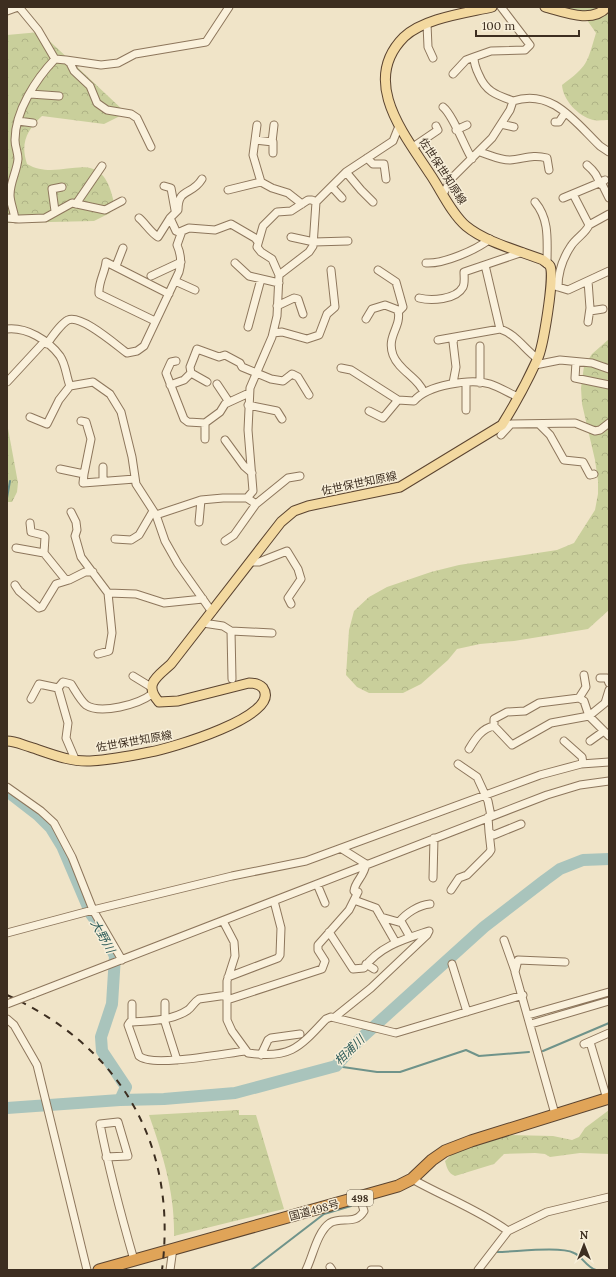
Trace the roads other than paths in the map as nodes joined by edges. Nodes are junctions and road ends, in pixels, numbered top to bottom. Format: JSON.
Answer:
{"nodes":[{"id":1,"x":18,"y":7,"type":"edge"},
{"id":2,"x":229,"y":7,"type":"edge"},
{"id":3,"x":492,"y":7,"type":"edge"},
{"id":4,"x":501,"y":7,"type":"edge"},
{"id":5,"x":545,"y":7,"type":"edge"},
{"id":6,"x":607,"y":7,"type":"edge"},
{"id":7,"x":7,"y":11,"type":"edge"},
{"id":8,"x":427,"y":24,"type":"junction"},
{"id":9,"x":474,"y":57,"type":"junction"},
{"id":10,"x":433,"y":58,"type":"dead end"},
{"id":11,"x":55,"y":59,"type":"junction"},
{"id":12,"x":66,"y":60,"type":"junction"},
{"id":13,"x":453,"y":74,"type":"dead end"},
{"id":14,"x":30,"y":94,"type":"junction"},
{"id":15,"x":59,"y":96,"type":"dead end"},
{"id":16,"x":513,"y":101,"type":"junction"},
{"id":17,"x":443,"y":107,"type":"dead end"},
{"id":18,"x":565,"y":113,"type":"junction"},
{"id":19,"x":18,"y":121,"type":"junction"},
{"id":20,"x":555,"y":122,"type":"dead end"},
{"id":21,"x":33,"y":123,"type":"dead end"},
{"id":22,"x":501,"y":124,"type":"junction"},
{"id":23,"x":256,"y":125,"type":"dead end"},
{"id":24,"x":274,"y":125,"type":"dead end"},
{"id":25,"x":467,"y":125,"type":"dead end"},
{"id":26,"x":399,"y":126,"type":"junction"},
{"id":27,"x":436,"y":126,"type":"dead end"},
{"id":28,"x":514,"y":127,"type":"dead end"},
{"id":29,"x":456,"y":130,"type":"junction"},
{"id":30,"x":255,"y":140,"type":"junction"},
{"id":31,"x":272,"y":142,"type":"junction"},
{"id":32,"x":151,"y":147,"type":"dead end"},
{"id":33,"x":413,"y":147,"type":"junction"},
{"id":34,"x":480,"y":152,"type":"junction"},
{"id":35,"x":609,"y":152,"type":"edge"},
{"id":36,"x":273,"y":153,"type":"dead end"},
{"id":37,"x":367,"y":158,"type":"junction"},
{"id":38,"x":472,"y":160,"type":"junction"},
{"id":39,"x":587,"y":165,"type":"dead end"},
{"id":40,"x":102,"y":166,"type":"dead end"},
{"id":41,"x":549,"y":170,"type":"dead end"},
{"id":42,"x":346,"y":172,"type":"junction"},
{"id":43,"x":202,"y":179,"type":"dead end"},
{"id":44,"x":386,"y":179,"type":"dead end"},
{"id":45,"x":261,"y":182,"type":"junction"},
{"id":46,"x":602,"y":182,"type":"junction"},
{"id":47,"x":164,"y":186,"type":"dead end"},
{"id":48,"x":62,"y":187,"type":"dead end"},
{"id":49,"x":332,"y":187,"type":"junction"},
{"id":50,"x":228,"y":190,"type":"dead end"},
{"id":51,"x":443,"y":194,"type":"junction"},
{"id":52,"x":573,"y":194,"type":"junction"},
{"id":53,"x":342,"y":198,"type":"dead end"},
{"id":54,"x":563,"y":198,"type":"dead end"},
{"id":55,"x":609,"y":198,"type":"edge"},
{"id":56,"x":122,"y":201,"type":"dead end"},
{"id":57,"x":316,"y":202,"type":"junction"},
{"id":58,"x":373,"y":202,"type":"dead end"},
{"id":59,"x":535,"y":202,"type":"dead end"},
{"id":60,"x":76,"y":204,"type":"junction"},
{"id":61,"x":302,"y":204,"type":"junction"},
{"id":62,"x":55,"y":211,"type":"junction"},
{"id":63,"x":609,"y":214,"type":"edge"},
{"id":64,"x":173,"y":215,"type":"junction"},
{"id":65,"x":7,"y":218,"type":"edge"},
{"id":66,"x":139,"y":218,"type":"dead end"},
{"id":67,"x":15,"y":219,"type":"junction"},
{"id":68,"x":589,"y":225,"type":"junction"},
{"id":69,"x":182,"y":233,"type":"junction"},
{"id":70,"x":291,"y":237,"type":"dead end"},
{"id":71,"x":490,"y":239,"type":"junction"},
{"id":72,"x":348,"y":241,"type":"dead end"},
{"id":73,"x":258,"y":242,"type":"junction"},
{"id":74,"x":314,"y":242,"type":"junction"},
{"id":75,"x":123,"y":248,"type":"dead end"},
{"id":76,"x":523,"y":252,"type":"junction"},
{"id":77,"x":181,"y":262,"type":"junction"},
{"id":78,"x":235,"y":263,"type":"dead end"},
{"id":79,"x":426,"y":263,"type":"dead end"},
{"id":80,"x":547,"y":264,"type":"junction"},
{"id":81,"x":485,"y":265,"type":"junction"},
{"id":82,"x":116,"y":266,"type":"junction"},
{"id":83,"x":331,"y":270,"type":"dead end"},
{"id":84,"x":378,"y":270,"type":"dead end"},
{"id":85,"x":609,"y":271,"type":"edge"},
{"id":86,"x":151,"y":276,"type":"dead end"},
{"id":87,"x":261,"y":279,"type":"junction"},
{"id":88,"x":279,"y":279,"type":"junction"},
{"id":89,"x":175,"y":281,"type":"junction"},
{"id":90,"x":588,"y":281,"type":"junction"},
{"id":91,"x":554,"y":286,"type":"junction"},
{"id":92,"x":195,"y":290,"type":"dead end"},
{"id":93,"x":169,"y":294,"type":"junction"},
{"id":94,"x":419,"y":298,"type":"dead end"},
{"id":95,"x":278,"y":306,"type":"junction"},
{"id":96,"x":603,"y":309,"type":"dead end"},
{"id":97,"x":590,"y":311,"type":"junction"},
{"id":98,"x":398,"y":312,"type":"junction"},
{"id":99,"x":303,"y":314,"type":"dead end"},
{"id":100,"x":366,"y":319,"type":"dead end"},
{"id":101,"x":155,"y":321,"type":"junction"},
{"id":102,"x":588,"y":322,"type":"dead end"},
{"id":103,"x":248,"y":327,"type":"dead end"},
{"id":104,"x":7,"y":329,"type":"edge"},
{"id":105,"x":500,"y":329,"type":"junction"},
{"id":106,"x":273,"y":333,"type":"junction"},
{"id":107,"x":455,"y":337,"type":"junction"},
{"id":108,"x":438,"y":340,"type":"dead end"},
{"id":109,"x":45,"y":343,"type":"junction"},
{"id":110,"x":480,"y":346,"type":"dead end"},
{"id":111,"x":176,"y":361,"type":"dead end"},
{"id":112,"x":537,"y":362,"type":"junction"},
{"id":113,"x":576,"y":362,"type":"junction"},
{"id":114,"x":341,"y":368,"type":"dead end"},
{"id":115,"x":609,"y":369,"type":"edge"},
{"id":116,"x":191,"y":373,"type":"junction"},
{"id":117,"x":255,"y":373,"type":"junction"},
{"id":118,"x":7,"y":382,"type":"edge"},
{"id":119,"x":207,"y":382,"type":"dead end"},
{"id":120,"x":453,"y":383,"type":"junction"},
{"id":121,"x":466,"y":383,"type":"junction"},
{"id":122,"x":480,"y":383,"type":"junction"},
{"id":123,"x":216,"y":384,"type":"dead end"},
{"id":124,"x":170,"y":385,"type":"junction"},
{"id":125,"x":609,"y":385,"type":"edge"},
{"id":126,"x":70,"y":386,"type":"junction"},
{"id":127,"x":249,"y":393,"type":"junction"},
{"id":128,"x":424,"y":393,"type":"junction"},
{"id":129,"x":309,"y":394,"type":"dead end"},
{"id":130,"x":518,"y":397,"type":"junction"},
{"id":131,"x":398,"y":400,"type":"junction"},
{"id":132,"x":228,"y":402,"type":"junction"},
{"id":133,"x":248,"y":405,"type":"junction"},
{"id":134,"x":466,"y":410,"type":"dead end"},
{"id":135,"x":369,"y":411,"type":"dead end"},
{"id":136,"x":30,"y":417,"type":"dead end"},
{"id":137,"x":282,"y":419,"type":"dead end"},
{"id":138,"x":81,"y":421,"type":"dead end"},
{"id":139,"x":205,"y":423,"type":"junction"},
{"id":140,"x":609,"y":423,"type":"edge"},
{"id":141,"x":506,"y":424,"type":"junction"},
{"id":142,"x":539,"y":424,"type":"junction"},
{"id":143,"x":501,"y":435,"type":"dead end"},
{"id":144,"x":205,"y":439,"type":"dead end"},
{"id":145,"x":225,"y":440,"type":"dead end"},
{"id":146,"x":103,"y":467,"type":"dead end"},
{"id":147,"x":60,"y":469,"type":"dead end"},
{"id":148,"x":252,"y":473,"type":"junction"},
{"id":149,"x":84,"y":474,"type":"junction"},
{"id":150,"x":594,"y":474,"type":"dead end"},
{"id":151,"x":300,"y":476,"type":"dead end"},
{"id":152,"x":135,"y":479,"type":"junction"},
{"id":153,"x":103,"y":482,"type":"junction"},
{"id":154,"x":248,"y":498,"type":"junction"},
{"id":155,"x":201,"y":500,"type":"junction"},
{"id":156,"x":256,"y":504,"type":"junction"},
{"id":157,"x":71,"y":512,"type":"dead end"},
{"id":158,"x":154,"y":513,"type":"junction"},
{"id":159,"x":199,"y":522,"type":"dead end"},
{"id":160,"x":30,"y":523,"type":"dead end"},
{"id":161,"x":115,"y":539,"type":"dead end"},
{"id":162,"x":225,"y":541,"type":"dead end"},
{"id":163,"x":16,"y":548,"type":"dead end"},
{"id":164,"x":44,"y":552,"type":"junction"},
{"id":165,"x":250,"y":562,"type":"junction"},
{"id":166,"x":93,"y":572,"type":"junction"},
{"id":167,"x":301,"y":579,"type":"junction"},
{"id":168,"x":69,"y":580,"type":"junction"},
{"id":169,"x":15,"y":584,"type":"dead end"},
{"id":170,"x":283,"y":592,"type":"dead end"},
{"id":171,"x":108,"y":593,"type":"junction"},
{"id":172,"x":203,"y":599,"type":"junction"},
{"id":173,"x":291,"y":604,"type":"dead end"},
{"id":174,"x":212,"y":612,"type":"junction"},
{"id":175,"x":203,"y":623,"type":"junction"},
{"id":176,"x":231,"y":631,"type":"junction"},
{"id":177,"x":272,"y":633,"type":"dead end"},
{"id":178,"x":98,"y":654,"type":"dead end"},
{"id":179,"x":584,"y":675,"type":"dead end"},
{"id":180,"x":133,"y":676,"type":"dead end"},
{"id":181,"x":600,"y":678,"type":"dead end"},
{"id":182,"x":232,"y":679,"type":"dead end"},
{"id":183,"x":609,"y":683,"type":"edge"},
{"id":184,"x":58,"y":688,"type":"junction"},
{"id":185,"x":609,"y":690,"type":"edge"},
{"id":186,"x":152,"y":691,"type":"junction"},
{"id":187,"x":578,"y":698,"type":"junction"},
{"id":188,"x":31,"y":699,"type":"dead end"},
{"id":189,"x":589,"y":716,"type":"junction"},
{"id":190,"x":494,"y":726,"type":"junction"},
{"id":191,"x":607,"y":734,"type":"edge"},
{"id":192,"x":564,"y":741,"type":"dead end"},
{"id":193,"x":590,"y":741,"type":"dead end"},
{"id":194,"x":7,"y":742,"type":"edge"},
{"id":195,"x":469,"y":749,"type":"dead end"},
{"id":196,"x":75,"y":759,"type":"junction"},
{"id":197,"x":609,"y":762,"type":"edge"},
{"id":198,"x":458,"y":764,"type":"dead end"},
{"id":199,"x":583,"y":764,"type":"junction"},
{"id":200,"x":609,"y":781,"type":"edge"},
{"id":201,"x":7,"y":787,"type":"edge"},
{"id":202,"x":486,"y":795,"type":"junction"},
{"id":203,"x":490,"y":817,"type":"junction"},
{"id":204,"x":521,"y":824,"type":"dead end"},
{"id":205,"x":489,"y":832,"type":"junction"},
{"id":206,"x":434,"y":838,"type":"junction"},
{"id":207,"x":342,"y":849,"type":"junction"},
{"id":208,"x":366,"y":864,"type":"junction"},
{"id":209,"x":433,"y":878,"type":"dead end"},
{"id":210,"x":317,"y":884,"type":"junction"},
{"id":211,"x":450,"y":890,"type":"dead end"},
{"id":212,"x":356,"y":896,"type":"junction"},
{"id":213,"x":274,"y":901,"type":"junction"},
{"id":214,"x":325,"y":903,"type":"dead end"},
{"id":215,"x":430,"y":904,"type":"dead end"},
{"id":216,"x":93,"y":910,"type":"junction"},
{"id":217,"x":381,"y":917,"type":"junction"},
{"id":218,"x":223,"y":921,"type":"junction"},
{"id":219,"x":399,"y":922,"type":"junction"},
{"id":220,"x":328,"y":932,"type":"junction"},
{"id":221,"x":7,"y":934,"type":"edge"},
{"id":222,"x":410,"y":937,"type":"junction"},
{"id":223,"x":504,"y":940,"type":"dead end"},
{"id":224,"x":396,"y":943,"type":"junction"},
{"id":225,"x":122,"y":960,"type":"junction"},
{"id":226,"x":565,"y":962,"type":"dead end"},
{"id":227,"x":366,"y":964,"type":"junction"},
{"id":228,"x":452,"y":964,"type":"dead end"},
{"id":229,"x":374,"y":969,"type":"dead end"},
{"id":230,"x":515,"y":972,"type":"junction"},
{"id":231,"x":228,"y":977,"type":"junction"},
{"id":232,"x":609,"y":992,"type":"edge"},
{"id":233,"x":523,"y":995,"type":"junction"},
{"id":234,"x":227,"y":997,"type":"junction"},
{"id":235,"x":609,"y":1001,"type":"edge"},
{"id":236,"x":165,"y":1003,"type":"dead end"},
{"id":237,"x":7,"y":1004,"type":"edge"},
{"id":238,"x":132,"y":1004,"type":"dead end"},
{"id":239,"x":467,"y":1012,"type":"junction"},
{"id":240,"x":528,"y":1015,"type":"junction"},
{"id":241,"x":337,"y":1017,"type":"junction"},
{"id":242,"x":7,"y":1019,"type":"edge"},
{"id":243,"x":164,"y":1019,"type":"junction"},
{"id":244,"x":132,"y":1022,"type":"junction"},
{"id":245,"x":531,"y":1024,"type":"junction"},
{"id":246,"x":609,"y":1033,"type":"edge"},
{"id":247,"x":300,"y":1034,"type":"dead end"},
{"id":248,"x":246,"y":1051,"type":"junction"},
{"id":249,"x":261,"y":1055,"type":"junction"},
{"id":250,"x":177,"y":1060,"type":"junction"},
{"id":251,"x":608,"y":1098,"type":"edge"},
{"id":252,"x":555,"y":1114,"type":"junction"},
{"id":253,"x":106,"y":1156,"type":"junction"},
{"id":254,"x":412,"y":1179,"type":"junction"},
{"id":255,"x":609,"y":1197,"type":"edge"},
{"id":256,"x":360,"y":1198,"type":"junction"},
{"id":257,"x":508,"y":1231,"type":"junction"},
{"id":258,"x":173,"y":1248,"type":"junction"},
{"id":259,"x":134,"y":1260,"type":"junction"},
{"id":260,"x":87,"y":1270,"type":"edge"},
{"id":261,"x":99,"y":1270,"type":"edge"},
{"id":262,"x":170,"y":1270,"type":"edge"},
{"id":263,"x":306,"y":1270,"type":"edge"},
{"id":264,"x":371,"y":1270,"type":"edge"},
{"id":265,"x":379,"y":1270,"type":"edge"},
{"id":266,"x":478,"y":1270,"type":"edge"}],
"edges":[{"from":1,"to":7,"type":"street"},
{"from":1,"to":11,"type":"street"},
{"from":2,"to":12,"type":"street"},
{"from":3,"to":8,"type":"main road","name":"佐世保世知原線"},
{"from":4,"to":9,"type":"street"},
{"from":5,"to":6,"type":"main road"},
{"from":8,"to":10,"type":"street"},
{"from":8,"to":26,"type":"main road","name":"佐世保世知原線"},
{"from":9,"to":13,"type":"street"},
{"from":9,"to":16,"type":"street"},
{"from":11,"to":12,"type":"street"},
{"from":11,"to":14,"type":"street"},
{"from":12,"to":32,"type":"street"},
{"from":14,"to":15,"type":"street"},
{"from":14,"to":19,"type":"street"},
{"from":16,"to":18,"type":"street"},
{"from":16,"to":22,"type":"street"},
{"from":17,"to":29,"type":"street"},
{"from":18,"to":20,"type":"street"},
{"from":18,"to":35,"type":"street"},
{"from":19,"to":21,"type":"street"},
{"from":19,"to":67,"type":"street"},
{"from":22,"to":28,"type":"street"},
{"from":22,"to":34,"type":"street"},
{"from":23,"to":30,"type":"street"},
{"from":24,"to":31,"type":"street"},
{"from":25,"to":29,"type":"street"},
{"from":26,"to":33,"type":"main road","name":"佐世保世知原線"},
{"from":26,"to":37,"type":"street"},
{"from":27,"to":33,"type":"street"},
{"from":29,"to":38,"type":"street"},
{"from":30,"to":31,"type":"street"},
{"from":30,"to":45,"type":"street"},
{"from":31,"to":36,"type":"street"},
{"from":33,"to":51,"type":"main road","name":"佐世保世知原線"},
{"from":34,"to":38,"type":"street"},
{"from":34,"to":41,"type":"street"},
{"from":37,"to":42,"type":"street"},
{"from":37,"to":44,"type":"street"},
{"from":38,"to":51,"type":"street"},
{"from":39,"to":46,"type":"street"},
{"from":40,"to":60,"type":"street"},
{"from":42,"to":49,"type":"street"},
{"from":42,"to":58,"type":"street"},
{"from":43,"to":64,"type":"street"},
{"from":45,"to":50,"type":"street"},
{"from":45,"to":61,"type":"street"},
{"from":46,"to":52,"type":"street"},
{"from":46,"to":55,"type":"street"},
{"from":47,"to":64,"type":"street"},
{"from":48,"to":62,"type":"street"},
{"from":49,"to":53,"type":"street"},
{"from":49,"to":57,"type":"street"},
{"from":51,"to":71,"type":"main road","name":"佐世保世知原線"},
{"from":52,"to":54,"type":"street"},
{"from":52,"to":68,"type":"street"},
{"from":56,"to":60,"type":"street"},
{"from":57,"to":61,"type":"street"},
{"from":57,"to":74,"type":"street"},
{"from":59,"to":80,"type":"street"},
{"from":60,"to":62,"type":"street"},
{"from":61,"to":73,"type":"street"},
{"from":62,"to":67,"type":"street"},
{"from":63,"to":68,"type":"street"},
{"from":64,"to":66,"type":"street"},
{"from":64,"to":69,"type":"street"},
{"from":65,"to":67,"type":"street"},
{"from":68,"to":91,"type":"street"},
{"from":69,"to":73,"type":"street"},
{"from":69,"to":77,"type":"street"},
{"from":70,"to":74,"type":"street"},
{"from":71,"to":76,"type":"main road","name":"佐世保世知原線"},
{"from":71,"to":79,"type":"street"},
{"from":72,"to":74,"type":"street"},
{"from":73,"to":88,"type":"street"},
{"from":74,"to":88,"type":"street"},
{"from":75,"to":82,"type":"street"},
{"from":76,"to":80,"type":"main road","name":"佐世保世知原線"},
{"from":76,"to":81,"type":"street"},
{"from":77,"to":86,"type":"street"},
{"from":77,"to":89,"type":"street"},
{"from":78,"to":87,"type":"street"},
{"from":80,"to":91,"type":"main road","name":"佐世保世知原線"},
{"from":81,"to":94,"type":"street"},
{"from":81,"to":105,"type":"street"},
{"from":82,"to":93,"type":"street"},
{"from":82,"to":101,"type":"street"},
{"from":83,"to":106,"type":"street"},
{"from":84,"to":98,"type":"street"},
{"from":85,"to":90,"type":"street"},
{"from":87,"to":88,"type":"street"},
{"from":87,"to":103,"type":"street"},
{"from":88,"to":95,"type":"street"},
{"from":89,"to":92,"type":"street"},
{"from":89,"to":93,"type":"street"},
{"from":90,"to":91,"type":"street"},
{"from":90,"to":97,"type":"street"},
{"from":91,"to":112,"type":"main road","name":"佐世保世知原線"},
{"from":93,"to":101,"type":"street"},
{"from":95,"to":99,"type":"street"},
{"from":95,"to":106,"type":"street"},
{"from":96,"to":97,"type":"street"},
{"from":97,"to":102,"type":"street"},
{"from":98,"to":100,"type":"street"},
{"from":98,"to":128,"type":"street"},
{"from":101,"to":109,"type":"street"},
{"from":104,"to":109,"type":"street"},
{"from":105,"to":107,"type":"street"},
{"from":105,"to":112,"type":"street"},
{"from":106,"to":117,"type":"street"},
{"from":107,"to":108,"type":"street"},
{"from":107,"to":120,"type":"street"},
{"from":109,"to":118,"type":"street"},
{"from":109,"to":126,"type":"street"},
{"from":110,"to":122,"type":"street"},
{"from":111,"to":124,"type":"street"},
{"from":112,"to":113,"type":"street"},
{"from":112,"to":130,"type":"main road","name":"佐世保世知原線"},
{"from":113,"to":115,"type":"street"},
{"from":113,"to":125,"type":"street"},
{"from":114,"to":131,"type":"street"},
{"from":116,"to":117,"type":"street"},
{"from":116,"to":119,"type":"street"},
{"from":116,"to":124,"type":"street"},
{"from":117,"to":127,"type":"street"},
{"from":117,"to":129,"type":"street"},
{"from":120,"to":121,"type":"street"},
{"from":120,"to":128,"type":"street"},
{"from":121,"to":122,"type":"street"},
{"from":121,"to":134,"type":"street"},
{"from":122,"to":130,"type":"street"},
{"from":123,"to":132,"type":"street"},
{"from":124,"to":139,"type":"street"},
{"from":126,"to":136,"type":"street"},
{"from":126,"to":152,"type":"street"},
{"from":127,"to":132,"type":"street"},
{"from":127,"to":133,"type":"street"},
{"from":128,"to":131,"type":"street"},
{"from":130,"to":141,"type":"main road","name":"佐世保世知原線"},
{"from":131,"to":135,"type":"street"},
{"from":132,"to":139,"type":"street"},
{"from":133,"to":137,"type":"street"},
{"from":133,"to":148,"type":"street"},
{"from":138,"to":149,"type":"street"},
{"from":139,"to":144,"type":"street"},
{"from":140,"to":142,"type":"street"},
{"from":141,"to":142,"type":"street"},
{"from":141,"to":143,"type":"street"},
{"from":141,"to":165,"type":"main road","name":"佐世保世知原線"},
{"from":142,"to":150,"type":"street"},
{"from":145,"to":148,"type":"street"},
{"from":146,"to":153,"type":"street"},
{"from":147,"to":149,"type":"street"},
{"from":148,"to":154,"type":"street"},
{"from":149,"to":153,"type":"street"},
{"from":151,"to":156,"type":"street"},
{"from":152,"to":153,"type":"street"},
{"from":152,"to":158,"type":"street"},
{"from":154,"to":155,"type":"street"},
{"from":154,"to":156,"type":"street"},
{"from":155,"to":158,"type":"street"},
{"from":155,"to":159,"type":"street"},
{"from":156,"to":162,"type":"street"},
{"from":157,"to":166,"type":"street"},
{"from":158,"to":161,"type":"street"},
{"from":158,"to":172,"type":"street"},
{"from":160,"to":164,"type":"street"},
{"from":163,"to":164,"type":"street"},
{"from":164,"to":168,"type":"street"},
{"from":165,"to":167,"type":"street"},
{"from":165,"to":174,"type":"main road","name":"佐世保世知原線"},
{"from":166,"to":168,"type":"street"},
{"from":166,"to":171,"type":"street"},
{"from":167,"to":170,"type":"street"},
{"from":167,"to":173,"type":"street"},
{"from":168,"to":169,"type":"street"},
{"from":171,"to":172,"type":"street"},
{"from":171,"to":178,"type":"street"},
{"from":172,"to":174,"type":"street"},
{"from":174,"to":175,"type":"main road","name":"佐世保世知原線"},
{"from":175,"to":176,"type":"street"},
{"from":175,"to":186,"type":"main road","name":"佐世保世知原線"},
{"from":176,"to":177,"type":"street"},
{"from":176,"to":182,"type":"street"},
{"from":179,"to":187,"type":"street"},
{"from":180,"to":186,"type":"street"},
{"from":181,"to":183,"type":"street"},
{"from":184,"to":186,"type":"street"},
{"from":184,"to":188,"type":"street"},
{"from":184,"to":196,"type":"street"},
{"from":185,"to":189,"type":"street"},
{"from":186,"to":196,"type":"main road","name":"佐世保世知原線"},
{"from":187,"to":189,"type":"street"},
{"from":187,"to":190,"type":"street"},
{"from":189,"to":190,"type":"street"},
{"from":189,"to":191,"type":"street"},
{"from":190,"to":195,"type":"street"},
{"from":191,"to":193,"type":"street"},
{"from":192,"to":199,"type":"street"},
{"from":194,"to":196,"type":"main road","name":"佐世保世知原線"},
{"from":197,"to":199,"type":"street"},
{"from":198,"to":202,"type":"street"},
{"from":199,"to":202,"type":"street"},
{"from":200,"to":203,"type":"street"},
{"from":201,"to":216,"type":"street"},
{"from":202,"to":203,"type":"street"},
{"from":202,"to":207,"type":"street"},
{"from":203,"to":205,"type":"street"},
{"from":203,"to":206,"type":"street"},
{"from":204,"to":205,"type":"street"},
{"from":205,"to":211,"type":"street"},
{"from":206,"to":208,"type":"street"},
{"from":206,"to":209,"type":"street"},
{"from":207,"to":208,"type":"street"},
{"from":207,"to":216,"type":"street"},
{"from":208,"to":210,"type":"street"},
{"from":208,"to":212,"type":"street"},
{"from":210,"to":213,"type":"street"},
{"from":210,"to":214,"type":"street"},
{"from":212,"to":217,"type":"street"},
{"from":212,"to":220,"type":"street"},
{"from":213,"to":218,"type":"street"},
{"from":213,"to":231,"type":"street"},
{"from":215,"to":219,"type":"street"},
{"from":216,"to":221,"type":"street"},
{"from":216,"to":225,"type":"street"},
{"from":217,"to":219,"type":"street"},
{"from":217,"to":224,"type":"street"},
{"from":218,"to":225,"type":"street"},
{"from":218,"to":231,"type":"street"},
{"from":219,"to":222,"type":"street"},
{"from":220,"to":227,"type":"street"},
{"from":220,"to":234,"type":"street"},
{"from":222,"to":224,"type":"street"},
{"from":222,"to":241,"type":"street"},
{"from":223,"to":230,"type":"street"},
{"from":224,"to":227,"type":"street"},
{"from":225,"to":237,"type":"street","bridge":true},
{"from":226,"to":230,"type":"street"},
{"from":227,"to":229,"type":"street"},
{"from":228,"to":239,"type":"street"},
{"from":230,"to":233,"type":"street"},
{"from":231,"to":234,"type":"street"},
{"from":232,"to":240,"type":"street"},
{"from":233,"to":239,"type":"street"},
{"from":233,"to":240,"type":"street"},
{"from":234,"to":243,"type":"street"},
{"from":234,"to":248,"type":"street"},
{"from":235,"to":245,"type":"street"},
{"from":236,"to":243,"type":"street"},
{"from":238,"to":244,"type":"street"},
{"from":239,"to":241,"type":"street"},
{"from":240,"to":245,"type":"street"},
{"from":241,"to":249,"type":"street"},
{"from":242,"to":260,"type":"street"},
{"from":243,"to":244,"type":"street"},
{"from":243,"to":250,"type":"street"},
{"from":244,"to":250,"type":"street"},
{"from":245,"to":252,"type":"street"},
{"from":246,"to":251,"type":"street"},
{"from":247,"to":249,"type":"street"},
{"from":248,"to":249,"type":"street"},
{"from":248,"to":250,"type":"street"},
{"from":251,"to":252,"type":"highway","name":"国道498号","number":"498"},
{"from":252,"to":254,"type":"highway","name":"国道498号","number":"498"},
{"from":253,"to":253,"type":"street"},
{"from":253,"to":259,"type":"street"},
{"from":254,"to":256,"type":"highway","name":"国道498号","number":"498"},
{"from":254,"to":257,"type":"street"},
{"from":255,"to":257,"type":"street"},
{"from":256,"to":258,"type":"highway","name":"国道498号","number":"498"},
{"from":256,"to":263,"type":"street"},
{"from":257,"to":266,"type":"street"},
{"from":258,"to":259,"type":"highway","name":"国道498号","number":"498"},
{"from":258,"to":262,"type":"street"},
{"from":259,"to":261,"type":"highway","name":"国道498号","number":"498"},
{"from":264,"to":265,"type":"street"}]}
